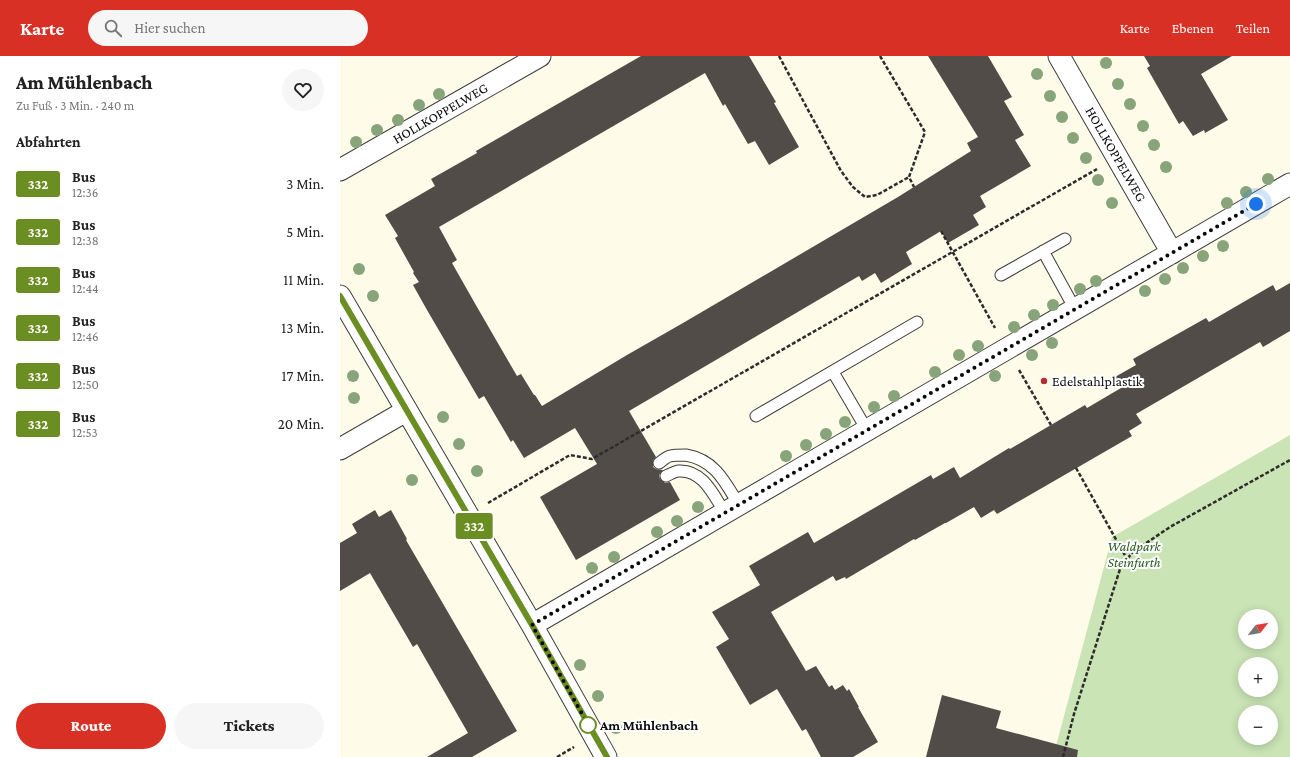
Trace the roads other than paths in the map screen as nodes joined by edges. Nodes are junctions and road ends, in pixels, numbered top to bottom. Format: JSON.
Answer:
{"nodes":[{"id":1,"x":540,"y":56,"type":"edge"},
{"id":2,"x":1059,"y":56,"type":"edge"},
{"id":3,"x":340,"y":170,"type":"edge"},
{"id":4,"x":1290,"y":184,"type":"edge"},
{"id":5,"x":1065,"y":239,"type":"dead end"},
{"id":6,"x":1043,"y":251,"type":"junction"},
{"id":7,"x":1172,"y":253,"type":"junction"},
{"id":8,"x":1001,"y":275,"type":"dead end"},
{"id":9,"x":340,"y":296,"type":"edge"},
{"id":10,"x":1076,"y":309,"type":"junction"},
{"id":11,"x":917,"y":322,"type":"dead end"},
{"id":12,"x":833,"y":372,"type":"junction"},
{"id":13,"x":406,"y":411,"type":"junction"},
{"id":14,"x":756,"y":416,"type":"dead end"},
{"id":15,"x":867,"y":430,"type":"junction"},
{"id":16,"x":340,"y":449,"type":"edge"},
{"id":17,"x":659,"y":462,"type":"dead end"},
{"id":18,"x":666,"y":476,"type":"dead end"},
{"id":19,"x":732,"y":509,"type":"junction"},
{"id":20,"x":532,"y":625,"type":"junction"},
{"id":21,"x":606,"y":757,"type":"edge"}],
"edges":[{"from":1,"to":3,"type":"street","name":"HOLLKOPPELWEG"},
{"from":2,"to":7,"type":"street","name":"HOLLKOPPELWEG"},
{"from":4,"to":7,"type":"street"},
{"from":5,"to":6,"type":"lane"},
{"from":6,"to":8,"type":"lane"},
{"from":6,"to":10,"type":"lane"},
{"from":7,"to":10,"type":"street"},
{"from":9,"to":13,"type":"street"},
{"from":10,"to":15,"type":"street"},
{"from":11,"to":12,"type":"lane"},
{"from":12,"to":14,"type":"lane"},
{"from":12,"to":15,"type":"lane"},
{"from":13,"to":16,"type":"street"},
{"from":13,"to":20,"type":"street"},
{"from":15,"to":19,"type":"street"},
{"from":17,"to":19,"type":"lane"},
{"from":18,"to":19,"type":"lane"},
{"from":19,"to":20,"type":"street"},
{"from":20,"to":21,"type":"street"}]}
